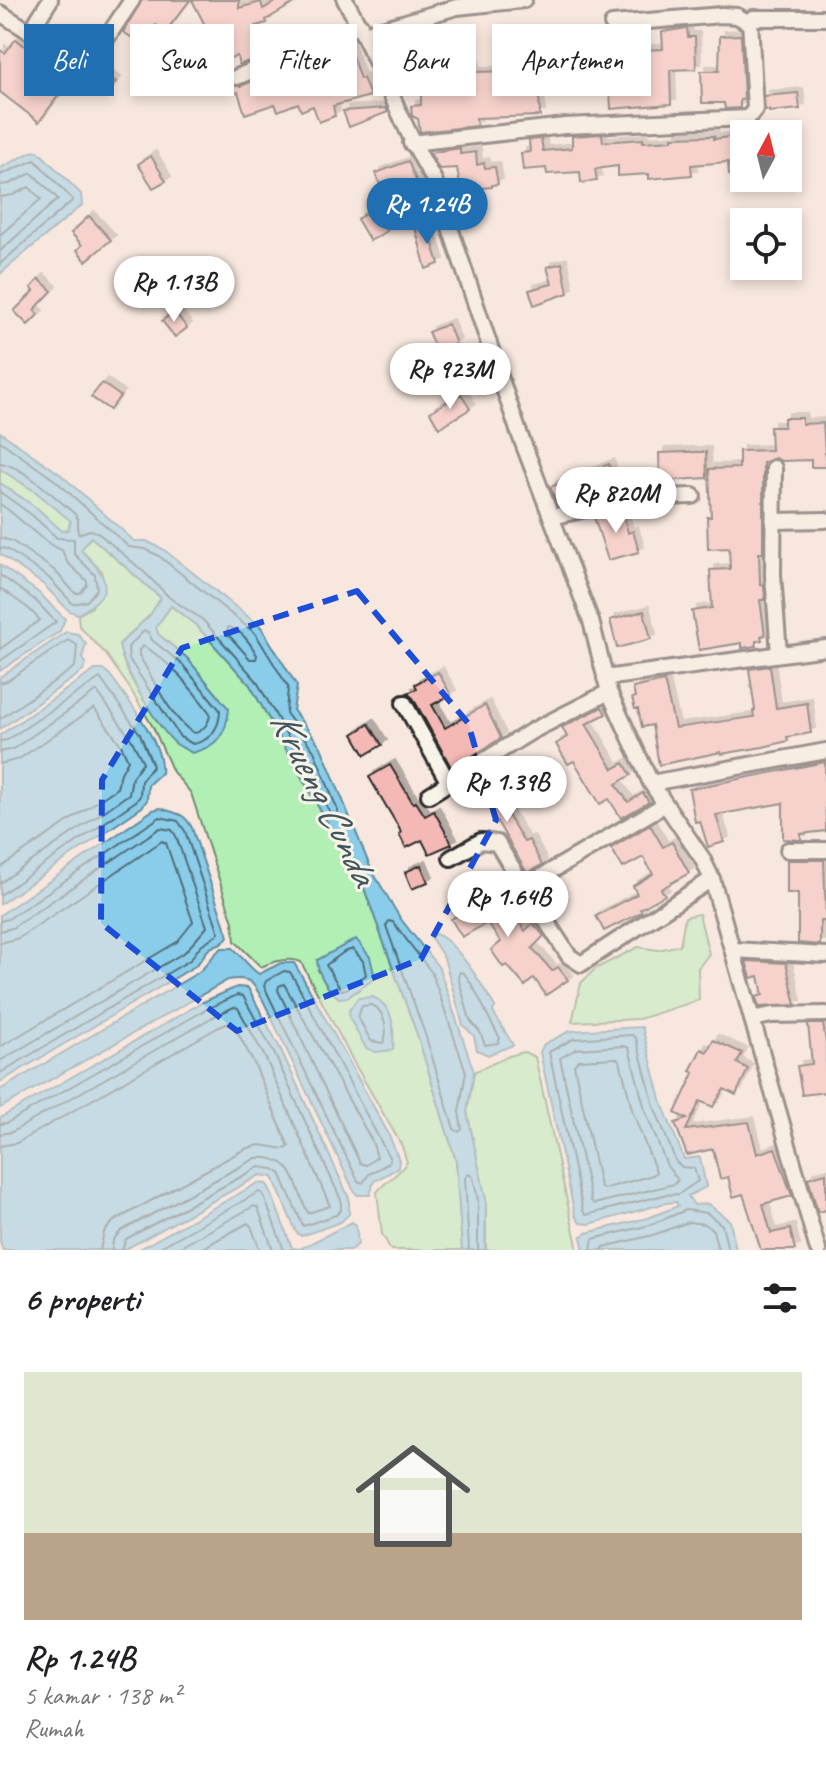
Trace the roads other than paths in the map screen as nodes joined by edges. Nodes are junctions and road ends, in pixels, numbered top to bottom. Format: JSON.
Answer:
{"nodes":[{"id":1,"x":50,"y":0,"type":"edge"},
{"id":2,"x":132,"y":0,"type":"edge"},
{"id":3,"x":345,"y":0,"type":"edge"},
{"id":4,"x":524,"y":0,"type":"edge"},
{"id":5,"x":0,"y":13,"type":"edge"},
{"id":6,"x":826,"y":18,"type":"edge"},
{"id":7,"x":749,"y":23,"type":"junction"},
{"id":8,"x":35,"y":24,"type":"edge"},
{"id":9,"x":612,"y":24,"type":"dead end"},
{"id":10,"x":114,"y":27,"type":"edge"},
{"id":11,"x":24,"y":28,"type":"edge"},
{"id":12,"x":362,"y":30,"type":"junction"},
{"id":13,"x":237,"y":77,"type":"dead end"},
{"id":14,"x":411,"y":143,"type":"junction"},
{"id":15,"x":774,"y":468,"type":"dead end"},
{"id":16,"x":693,"y":496,"type":"dead end"},
{"id":17,"x":552,"y":517,"type":"junction"},
{"id":18,"x":826,"y":520,"type":"edge"},
{"id":19,"x":774,"y":521,"type":"junction"},
{"id":20,"x":826,"y":648,"type":"edge"},
{"id":21,"x":779,"y":654,"type":"junction"},
{"id":22,"x":607,"y":685,"type":"junction"},
{"id":23,"x":404,"y":703,"type":"dead end"},
{"id":24,"x":826,"y":751,"type":"edge"},
{"id":25,"x":449,"y":783,"type":"junction"},
{"id":26,"x":651,"y":783,"type":"junction"},
{"id":27,"x":429,"y":795,"type":"dead end"},
{"id":28,"x":664,"y":805,"type":"junction"},
{"id":29,"x":788,"y":850,"type":"dead end"},
{"id":30,"x":826,"y":850,"type":"edge"},
{"id":31,"x":451,"y":858,"type":"dead end"},
{"id":32,"x":712,"y":879,"type":"junction"},
{"id":33,"x":524,"y":887,"type":"junction"},
{"id":34,"x":733,"y":950,"type":"junction"},
{"id":35,"x":826,"y":955,"type":"edge"},
{"id":36,"x":826,"y":1014,"type":"edge"},
{"id":37,"x":752,"y":1019,"type":"junction"},
{"id":38,"x":818,"y":1250,"type":"edge"}],
"edges":[{"from":1,"to":8,"type":"street"},
{"from":2,"to":10,"type":"street"},
{"from":3,"to":12,"type":"street"},
{"from":4,"to":12,"type":"street"},
{"from":5,"to":11,"type":"street"},
{"from":6,"to":7,"type":"street"},
{"from":7,"to":9,"type":"street"},
{"from":7,"to":14,"type":"street"},
{"from":12,"to":13,"type":"street"},
{"from":12,"to":14,"type":"street"},
{"from":14,"to":17,"type":"street"},
{"from":15,"to":19,"type":"street"},
{"from":16,"to":17,"type":"street"},
{"from":17,"to":22,"type":"street"},
{"from":18,"to":19,"type":"street"},
{"from":19,"to":21,"type":"street"},
{"from":20,"to":21,"type":"street"},
{"from":21,"to":22,"type":"street"},
{"from":22,"to":25,"type":"street"},
{"from":22,"to":26,"type":"street"},
{"from":23,"to":25,"type":"street"},
{"from":24,"to":26,"type":"street"},
{"from":25,"to":27,"type":"street"},
{"from":26,"to":28,"type":"street"},
{"from":28,"to":32,"type":"street"},
{"from":28,"to":33,"type":"street"},
{"from":29,"to":30,"type":"street"},
{"from":31,"to":33,"type":"street"},
{"from":32,"to":33,"type":"street"},
{"from":32,"to":34,"type":"street"},
{"from":34,"to":35,"type":"street"},
{"from":34,"to":37,"type":"street"},
{"from":36,"to":37,"type":"street"},
{"from":37,"to":38,"type":"street"}]}
